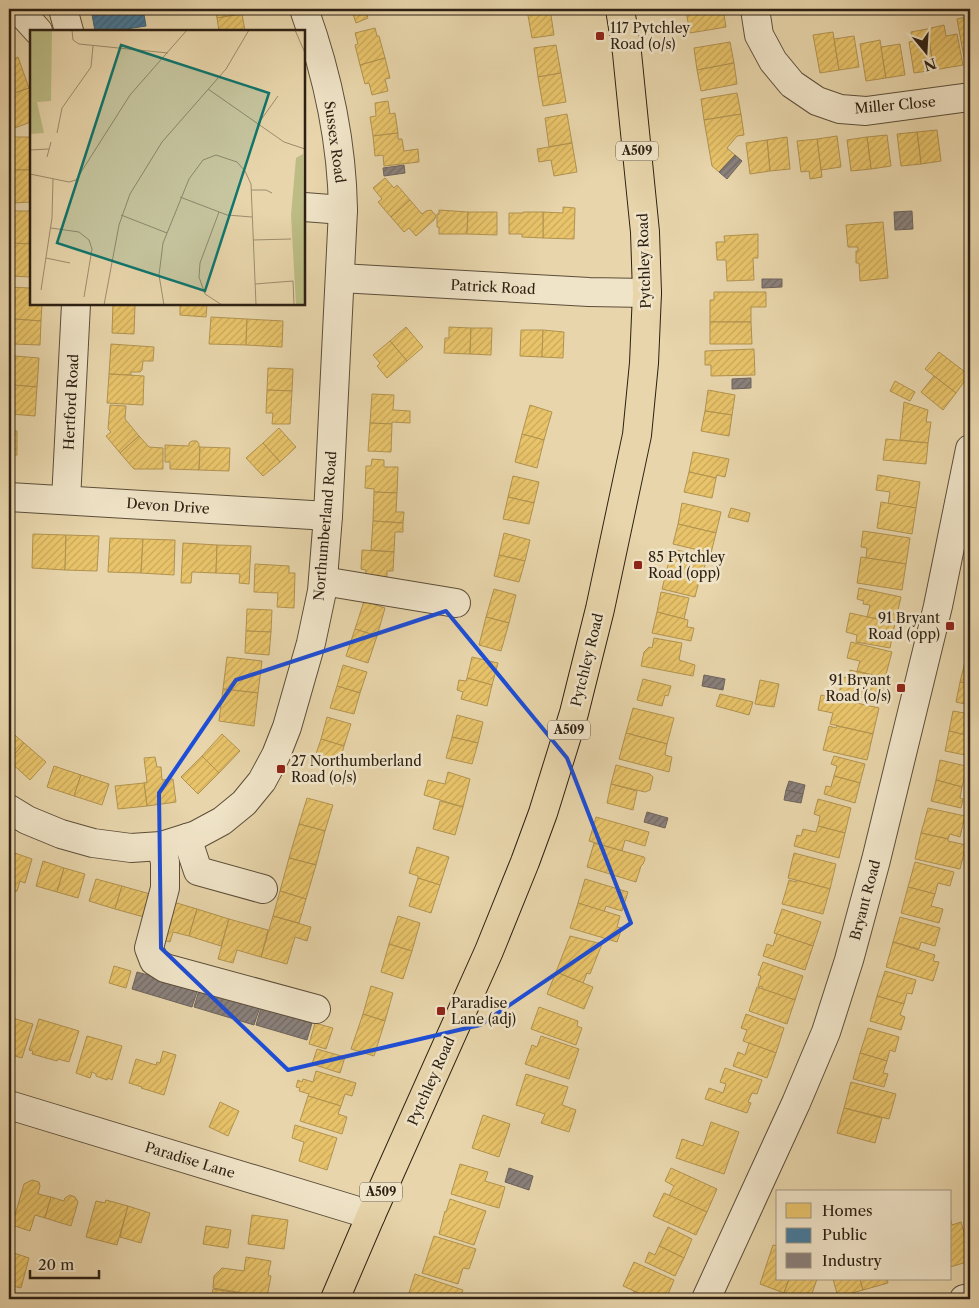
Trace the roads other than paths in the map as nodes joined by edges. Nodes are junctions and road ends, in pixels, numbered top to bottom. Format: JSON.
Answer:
{"nodes":[{"id":1,"x":63,"y":9,"type":"edge"},
{"id":2,"x":304,"y":9,"type":"edge"},
{"id":3,"x":620,"y":9,"type":"edge"},
{"id":4,"x":755,"y":9,"type":"edge"},
{"id":5,"x":69,"y":30,"type":"edge"},
{"id":6,"x":970,"y":97,"type":"edge"},
{"id":7,"x":305,"y":208,"type":"edge"},
{"id":8,"x":343,"y":210,"type":"junction"},
{"id":9,"x":340,"y":278,"type":"junction"},
{"id":10,"x":647,"y":293,"type":"junction"},
{"id":11,"x":76,"y":305,"type":"edge"},
{"id":12,"x":970,"y":449,"type":"edge"},
{"id":13,"x":9,"y":497,"type":"edge"},
{"id":14,"x":66,"y":500,"type":"junction"},
{"id":15,"x":328,"y":516,"type":"junction"},
{"id":16,"x":323,"y":581,"type":"junction"},
{"id":17,"x":456,"y":603,"type":"dead end"},
{"id":18,"x":9,"y":809,"type":"edge"},
{"id":19,"x":187,"y":838,"type":"junction"},
{"id":20,"x":161,"y":846,"type":"junction"},
{"id":21,"x":263,"y":889,"type":"dead end"},
{"id":22,"x":316,"y":1009,"type":"dead end"},
{"id":23,"x":9,"y":1105,"type":"edge"},
{"id":24,"x":371,"y":1215,"type":"junction"},
{"id":25,"x":970,"y":1298,"type":"edge"},
{"id":26,"x":336,"y":1299,"type":"edge"},
{"id":27,"x":706,"y":1299,"type":"edge"},
{"id":28,"x":964,"y":1299,"type":"edge"}],
"edges":[{"from":1,"to":5,"type":"street"},
{"from":2,"to":8,"type":"street","name":"Sussex Road"},
{"from":3,"to":10,"type":"main road","name":"Pytchley Road","number":"A509"},
{"from":4,"to":6,"type":"street","name":"Miller Close"},
{"from":7,"to":8,"type":"street"},
{"from":8,"to":9,"type":"street","name":"Sussex Road"},
{"from":9,"to":10,"type":"street","name":"Patrick Road"},
{"from":9,"to":15,"type":"street","name":"Northumberland Road"},
{"from":10,"to":24,"type":"main road","name":"Pytchley Road","number":"A509"},
{"from":11,"to":14,"type":"street","name":"Hertford Road"},
{"from":12,"to":27,"type":"street","name":"Bryant Road"},
{"from":13,"to":14,"type":"street","name":"Devon Drive"},
{"from":14,"to":15,"type":"street","name":"Devon Drive"},
{"from":15,"to":16,"type":"street","name":"Northumberland Road"},
{"from":16,"to":17,"type":"street"},
{"from":16,"to":19,"type":"street","name":"Northumberland Road"},
{"from":18,"to":20,"type":"street","name":"Northumberland Road"},
{"from":19,"to":20,"type":"street","name":"Northumberland Road"},
{"from":19,"to":21,"type":"street"},
{"from":20,"to":22,"type":"street"},
{"from":23,"to":24,"type":"street","name":"Paradise Lane"},
{"from":24,"to":26,"type":"main road","name":"Pytchley Road","number":"A509"},
{"from":25,"to":28,"type":"street"}]}
